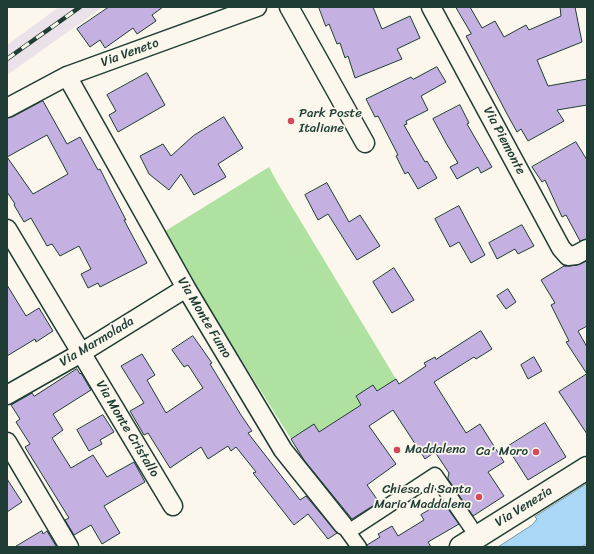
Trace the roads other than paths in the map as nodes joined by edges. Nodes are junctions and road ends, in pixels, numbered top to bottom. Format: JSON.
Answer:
{"nodes":[{"id":1,"x":257,"y":7,"type":"edge"},
{"id":2,"x":290,"y":7,"type":"edge"},
{"id":3,"x":431,"y":7,"type":"edge"},
{"id":4,"x":67,"y":76,"type":"junction"},
{"id":5,"x":7,"y":108,"type":"edge"},
{"id":6,"x":365,"y":143,"type":"dead end"},
{"id":7,"x":7,"y":229,"type":"edge"},
{"id":8,"x":587,"y":249,"type":"edge"},
{"id":9,"x":186,"y":288,"type":"junction"},
{"id":10,"x":81,"y":352,"type":"junction"},
{"id":11,"x":7,"y":396,"type":"edge"},
{"id":12,"x":7,"y":442,"type":"edge"},
{"id":13,"x":587,"y":468,"type":"edge"},
{"id":14,"x":173,"y":506,"type":"dead end"},
{"id":15,"x":470,"y":526,"type":"dead end"},
{"id":16,"x":345,"y":529,"type":"junction"},
{"id":17,"x":69,"y":547,"type":"edge"},
{"id":18,"x":359,"y":547,"type":"edge"},
{"id":19,"x":461,"y":547,"type":"edge"}],
"edges":[{"from":1,"to":4,"type":"street","name":"Via Veneto"},
{"from":2,"to":6,"type":"street"},
{"from":3,"to":8,"type":"street","name":"Via Piemonte"},
{"from":4,"to":5,"type":"street","name":"Via Veneto"},
{"from":4,"to":9,"type":"street","name":"Via Monte Fumo"},
{"from":7,"to":10,"type":"street","name":"Via Monte Cristallo"},
{"from":9,"to":10,"type":"street","name":"Via Marmolada"},
{"from":9,"to":16,"type":"street","name":"Via Monte Fumo"},
{"from":10,"to":11,"type":"street","name":"Via Marmolada"},
{"from":10,"to":14,"type":"street","name":"Via Monte Cristallo"},
{"from":12,"to":17,"type":"street"},
{"from":13,"to":19,"type":"main road","name":"Via Venezia"},
{"from":15,"to":16,"type":"street"},
{"from":16,"to":18,"type":"street","name":"Via Monte Fumo"}]}
